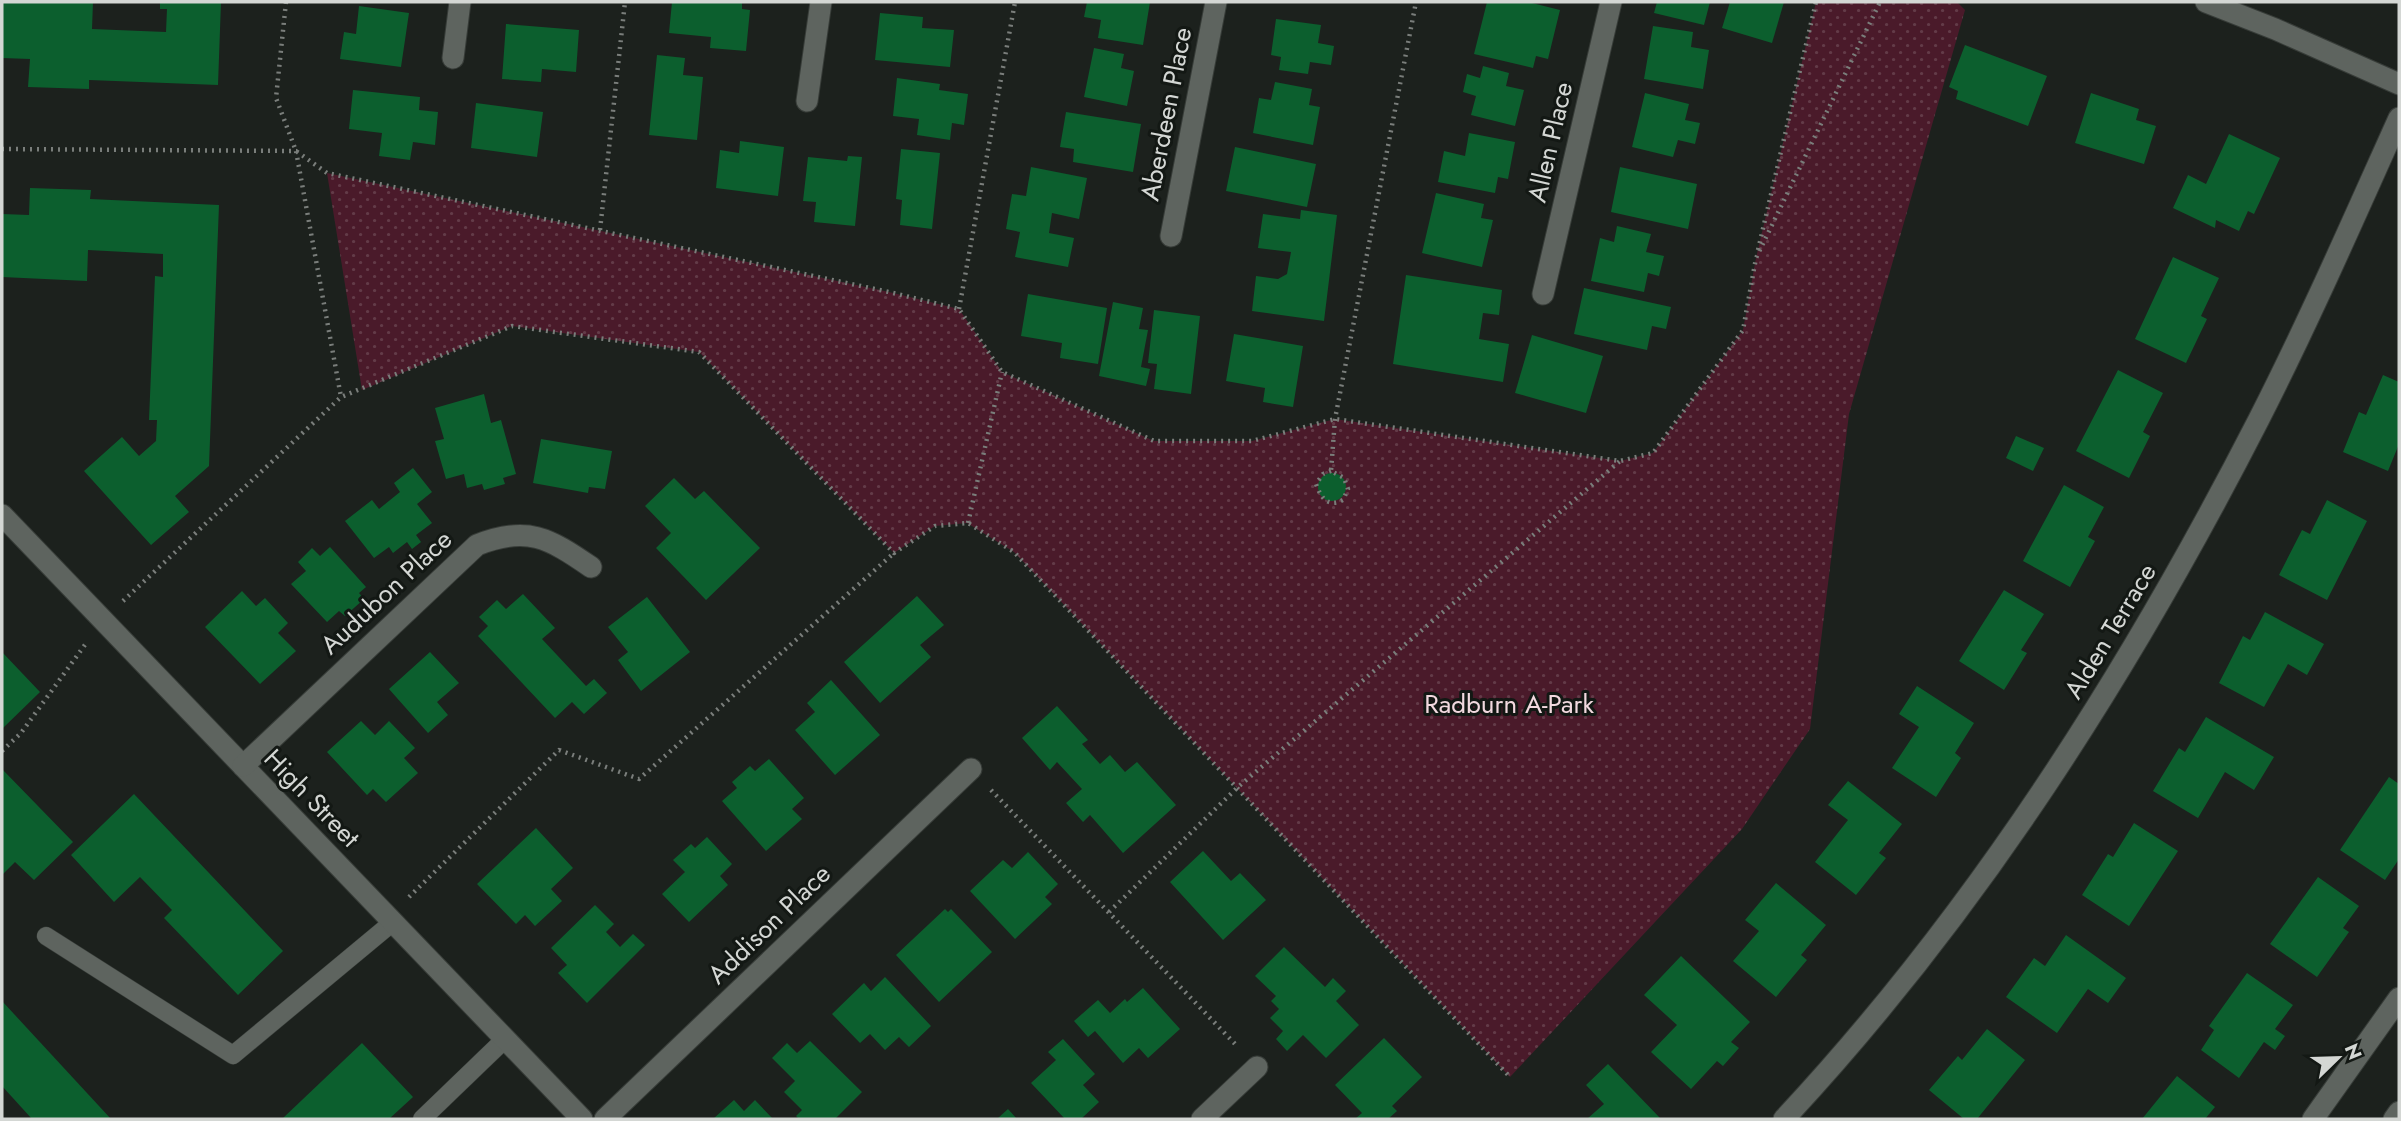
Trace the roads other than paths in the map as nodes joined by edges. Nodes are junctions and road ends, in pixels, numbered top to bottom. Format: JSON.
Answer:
{"nodes":[{"id":1,"x":460,"y":2,"type":"edge"},
{"id":2,"x":821,"y":2,"type":"edge"},
{"id":3,"x":1216,"y":2,"type":"edge"},
{"id":4,"x":1611,"y":2,"type":"edge"},
{"id":5,"x":2206,"y":2,"type":"edge"},
{"id":6,"x":453,"y":58,"type":"dead end"},
{"id":7,"x":2399,"y":84,"type":"edge"},
{"id":8,"x":807,"y":101,"type":"dead end"},
{"id":9,"x":2399,"y":118,"type":"edge"},
{"id":10,"x":1171,"y":236,"type":"dead end"},
{"id":11,"x":1543,"y":294,"type":"dead end"},
{"id":12,"x":2,"y":515,"type":"edge"},
{"id":13,"x":591,"y":567,"type":"dead end"},
{"id":14,"x":243,"y":765,"type":"junction"},
{"id":15,"x":971,"y":769,"type":"road end"},
{"id":16,"x":390,"y":920,"type":"junction"},
{"id":17,"x":46,"y":936,"type":"dead end"},
{"id":18,"x":2399,"y":998,"type":"edge"},
{"id":19,"x":505,"y":1039,"type":"junction"},
{"id":20,"x":1257,"y":1067,"type":"road end"},
{"id":21,"x":2399,"y":1112,"type":"edge"},
{"id":22,"x":422,"y":1119,"type":"edge"},
{"id":23,"x":582,"y":1119,"type":"edge"},
{"id":24,"x":605,"y":1119,"type":"edge"},
{"id":25,"x":1202,"y":1119,"type":"edge"},
{"id":26,"x":1784,"y":1119,"type":"edge"},
{"id":27,"x":2313,"y":1119,"type":"edge"},
{"id":28,"x":2394,"y":1119,"type":"edge"}],
"edges":[{"from":1,"to":6,"type":"street"},
{"from":2,"to":8,"type":"street"},
{"from":3,"to":10,"type":"street","name":"Aberdeen Place"},
{"from":4,"to":11,"type":"street","name":"Allen Place"},
{"from":5,"to":7,"type":"street"},
{"from":9,"to":26,"type":"street","name":"Alden Terrace"},
{"from":12,"to":14,"type":"street","name":"High Street"},
{"from":13,"to":14,"type":"street","name":"Audubon Place"},
{"from":14,"to":16,"type":"street","name":"High Street"},
{"from":15,"to":24,"type":"street","name":"Addison Place"},
{"from":16,"to":17,"type":"lane"},
{"from":16,"to":19,"type":"street","name":"High Street"},
{"from":18,"to":27,"type":"street"},
{"from":19,"to":22,"type":"lane"},
{"from":19,"to":23,"type":"street","name":"High Street"},
{"from":20,"to":25,"type":"street"},
{"from":21,"to":28,"type":"street"}]}
